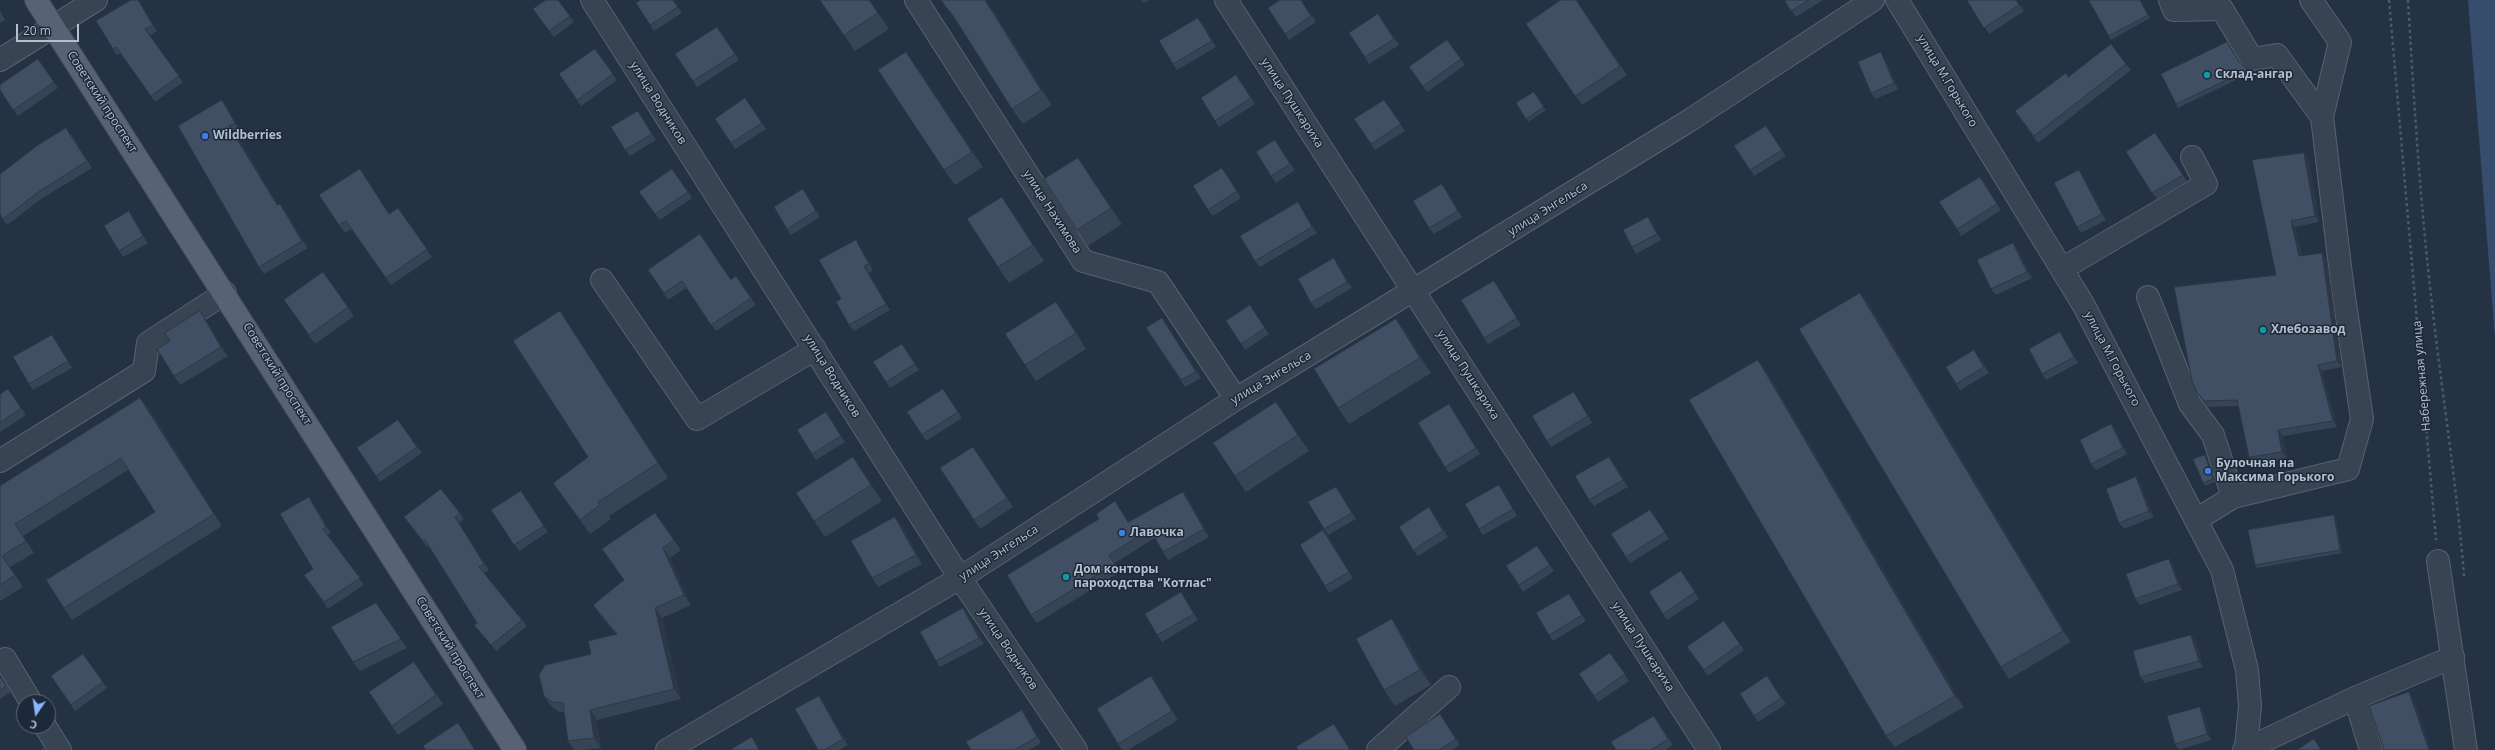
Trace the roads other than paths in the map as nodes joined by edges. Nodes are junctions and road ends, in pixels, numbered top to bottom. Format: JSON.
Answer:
{"nodes":[{"id":1,"x":36,"y":0,"type":"edge"},
{"id":2,"x":96,"y":0,"type":"edge"},
{"id":3,"x":592,"y":0,"type":"edge"},
{"id":4,"x":916,"y":0,"type":"edge"},
{"id":5,"x":1226,"y":0,"type":"edge"},
{"id":6,"x":1873,"y":0,"type":"edge"},
{"id":7,"x":1897,"y":0,"type":"edge"},
{"id":8,"x":2170,"y":0,"type":"edge"},
{"id":9,"x":2311,"y":0,"type":"edge"},
{"id":10,"x":54,"y":27,"type":"junction"},
{"id":11,"x":0,"y":60,"type":"edge"},
{"id":12,"x":2322,"y":117,"type":"junction"},
{"id":13,"x":2192,"y":157,"type":"dead end"},
{"id":14,"x":2062,"y":269,"type":"junction"},
{"id":15,"x":602,"y":280,"type":"dead end"},
{"id":16,"x":1414,"y":291,"type":"junction"},
{"id":17,"x":225,"y":293,"type":"junction"},
{"id":18,"x":2148,"y":297,"type":"dead end"},
{"id":19,"x":815,"y":349,"type":"junction"},
{"id":20,"x":1236,"y":399,"type":"junction"},
{"id":21,"x":0,"y":461,"type":"edge"},
{"id":22,"x":2233,"y":497,"type":"junction"},
{"id":23,"x":2196,"y":520,"type":"junction"},
{"id":24,"x":2438,"y":561,"type":"road end"},
{"id":25,"x":960,"y":578,"type":"junction"},
{"id":26,"x":2453,"y":657,"type":"junction"},
{"id":27,"x":5,"y":659,"type":"dead end"},
{"id":28,"x":1449,"y":687,"type":"dead end"},
{"id":29,"x":26,"y":694,"type":"edge"},
{"id":30,"x":2355,"y":698,"type":"junction"},
{"id":31,"x":50,"y":734,"type":"edge"},
{"id":32,"x":2245,"y":749,"type":"edge"},
{"id":33,"x":60,"y":750,"type":"edge"},
{"id":34,"x":515,"y":750,"type":"edge"},
{"id":35,"x":667,"y":750,"type":"edge"},
{"id":36,"x":1076,"y":750,"type":"edge"},
{"id":37,"x":1378,"y":750,"type":"edge"},
{"id":38,"x":1710,"y":750,"type":"edge"},
{"id":39,"x":2371,"y":750,"type":"edge"},
{"id":40,"x":2466,"y":750,"type":"edge"}],
"edges":[{"from":1,"to":10,"type":"main road","name":"Советский проспект"},
{"from":2,"to":10,"type":"street"},
{"from":3,"to":19,"type":"street","name":"улица Водников"},
{"from":4,"to":20,"type":"street","name":"улица Нахимова"},
{"from":5,"to":16,"type":"street","name":"улица Пушкариха"},
{"from":6,"to":16,"type":"street","name":"улица Энгельса"},
{"from":7,"to":14,"type":"street","name":"улица М.Горького"},
{"from":8,"to":12,"type":"street"},
{"from":9,"to":12,"type":"street"},
{"from":10,"to":11,"type":"street"},
{"from":10,"to":17,"type":"main road","name":"Советский проспект"},
{"from":12,"to":22,"type":"street"},
{"from":13,"to":14,"type":"street"},
{"from":14,"to":23,"type":"street","name":"улица М.Горького"},
{"from":15,"to":19,"type":"street"},
{"from":16,"to":20,"type":"street","name":"улица Энгельса"},
{"from":16,"to":38,"type":"street","name":"улица Пушкариха"},
{"from":17,"to":21,"type":"street"},
{"from":17,"to":34,"type":"main road","name":"Советский проспект"},
{"from":18,"to":22,"type":"street"},
{"from":19,"to":25,"type":"street","name":"улица Водников"},
{"from":20,"to":25,"type":"street","name":"улица Энгельса"},
{"from":22,"to":23,"type":"street"},
{"from":23,"to":32,"type":"street","name":"улица М.Горького"},
{"from":24,"to":26,"type":"street"},
{"from":25,"to":35,"type":"street","name":"улица Энгельса"},
{"from":25,"to":36,"type":"street","name":"улица Водников"},
{"from":26,"to":30,"type":"street"},
{"from":26,"to":40,"type":"street"},
{"from":27,"to":29,"type":"street"},
{"from":28,"to":37,"type":"street"},
{"from":30,"to":32,"type":"street"},
{"from":30,"to":39,"type":"street"},
{"from":31,"to":33,"type":"street"}]}
